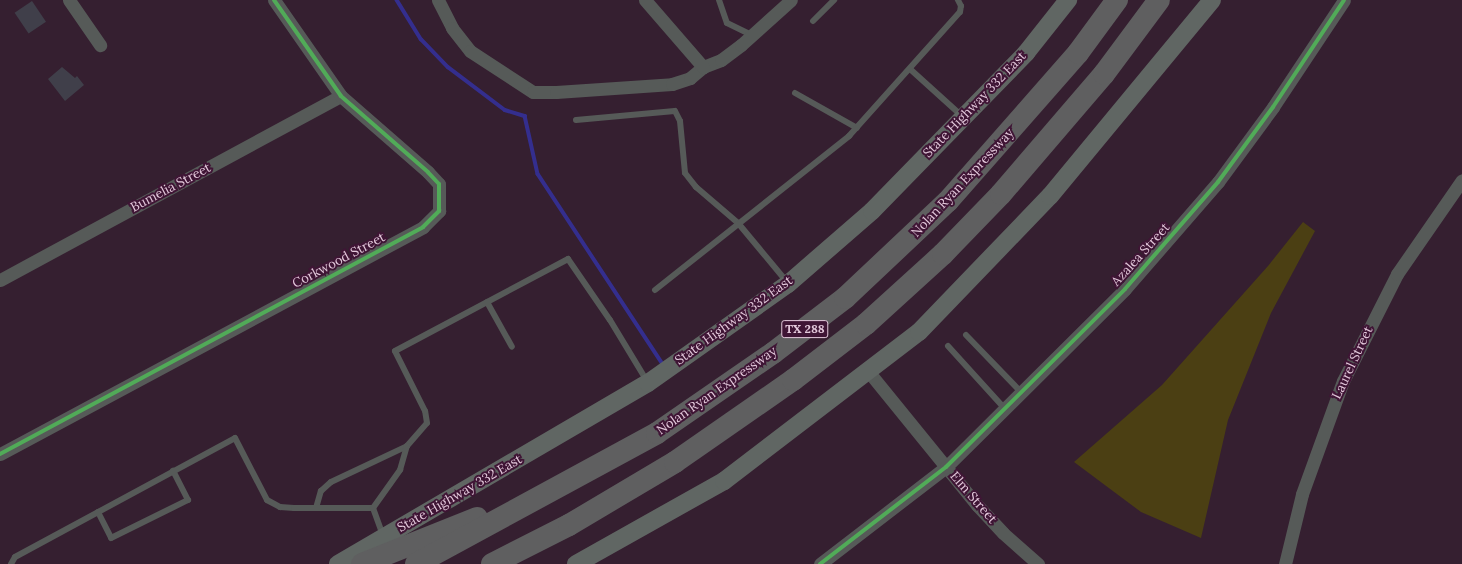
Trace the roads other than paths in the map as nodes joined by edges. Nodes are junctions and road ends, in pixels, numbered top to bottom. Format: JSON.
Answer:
{"nodes":[{"id":1,"x":69,"y":0,"type":"edge"},
{"id":2,"x":274,"y":0,"type":"edge"},
{"id":3,"x":438,"y":0,"type":"edge"},
{"id":4,"x":645,"y":0,"type":"edge"},
{"id":5,"x":718,"y":0,"type":"edge"},
{"id":6,"x":791,"y":0,"type":"edge"},
{"id":7,"x":834,"y":0,"type":"edge"},
{"id":8,"x":958,"y":0,"type":"edge"},
{"id":9,"x":1068,"y":0,"type":"edge"},
{"id":10,"x":1117,"y":0,"type":"edge"},
{"id":11,"x":1159,"y":0,"type":"edge"},
{"id":12,"x":1212,"y":0,"type":"edge"},
{"id":13,"x":1338,"y":2,"type":"edge"},
{"id":14,"x":813,"y":21,"type":"dead end"},
{"id":15,"x":752,"y":35,"type":"junction"},
{"id":16,"x":100,"y":45,"type":"dead end"},
{"id":17,"x":703,"y":67,"type":"junction"},
{"id":18,"x":910,"y":69,"type":"junction"},
{"id":19,"x":795,"y":93,"type":"dead end"},
{"id":20,"x":341,"y":96,"type":"junction"},
{"id":21,"x":964,"y":117,"type":"junction"},
{"id":22,"x":576,"y":120,"type":"dead end"},
{"id":23,"x":857,"y":128,"type":"junction"},
{"id":24,"x":1462,"y":180,"type":"edge"},
{"id":25,"x":738,"y":223,"type":"junction"},
{"id":26,"x":0,"y":280,"type":"edge"},
{"id":27,"x":788,"y":284,"type":"junction"},
{"id":28,"x":655,"y":290,"type":"dead end"},
{"id":29,"x":487,"y":302,"type":"junction"},
{"id":30,"x":966,"y":335,"type":"dead end"},
{"id":31,"x":948,"y":346,"type":"dead end"},
{"id":32,"x":512,"y":347,"type":"dead end"},
{"id":33,"x":868,"y":371,"type":"junction"},
{"id":34,"x":648,"y":383,"type":"junction"},
{"id":35,"x":1023,"y":394,"type":"junction"},
{"id":36,"x":1006,"y":410,"type":"junction"},
{"id":37,"x":407,"y":446,"type":"junction"},
{"id":38,"x":0,"y":454,"type":"edge"},
{"id":39,"x":946,"y":468,"type":"junction"},
{"id":40,"x":173,"y":471,"type":"junction"},
{"id":41,"x":582,"y":476,"type":"junction"},
{"id":42,"x":316,"y":508,"type":"junction"},
{"id":43,"x":373,"y":508,"type":"junction"},
{"id":44,"x":98,"y":512,"type":"junction"},
{"id":45,"x":383,"y":539,"type":"junction"},
{"id":46,"x":11,"y":564,"type":"edge"},
{"id":47,"x":338,"y":564,"type":"edge"},
{"id":48,"x":362,"y":564,"type":"edge"},
{"id":49,"x":416,"y":564,"type":"edge"},
{"id":50,"x":492,"y":564,"type":"edge"},
{"id":51,"x":576,"y":564,"type":"edge"},
{"id":52,"x":820,"y":564,"type":"edge"},
{"id":53,"x":1038,"y":564,"type":"edge"},
{"id":54,"x":1285,"y":564,"type":"edge"}],
"edges":[{"from":1,"to":16,"type":"street"},
{"from":2,"to":20,"type":"street","name":"Corkwood Street"},
{"from":3,"to":17,"type":"street"},
{"from":4,"to":17,"type":"street"},
{"from":5,"to":15,"type":"lane"},
{"from":6,"to":15,"type":"street"},
{"from":7,"to":14,"type":"lane"},
{"from":8,"to":18,"type":"lane"},
{"from":9,"to":21,"type":"main road","name":"State Highway 332 East"},
{"from":10,"to":41,"type":"highway","name":"Nolan Ryan Expressway","number":"TX 288"},
{"from":11,"to":50,"type":"highway","number":"TX 288"},
{"from":12,"to":33,"type":"main road"},
{"from":13,"to":35,"type":"street","name":"Azalea Street"},
{"from":15,"to":17,"type":"street"},
{"from":18,"to":21,"type":"lane"},
{"from":18,"to":23,"type":"lane"},
{"from":19,"to":23,"type":"lane"},
{"from":20,"to":26,"type":"street","name":"Bumelia Street"},
{"from":20,"to":38,"type":"street","name":"Corkwood Street"},
{"from":21,"to":27,"type":"main road","name":"State Highway 332 East"},
{"from":22,"to":25,"type":"lane"},
{"from":23,"to":25,"type":"lane"},
{"from":24,"to":54,"type":"street","name":"Laurel Street"},
{"from":25,"to":27,"type":"lane"},
{"from":25,"to":28,"type":"lane"},
{"from":27,"to":34,"type":"main road","name":"State Highway 332 East"},
{"from":29,"to":32,"type":"lane"},
{"from":29,"to":34,"type":"lane"},
{"from":29,"to":37,"type":"lane"},
{"from":30,"to":35,"type":"lane"},
{"from":31,"to":36,"type":"lane"},
{"from":33,"to":39,"type":"street","name":"Elm Street"},
{"from":33,"to":51,"type":"main road"},
{"from":34,"to":45,"type":"main road","name":"State Highway 332 East"},
{"from":35,"to":36,"type":"street","name":"Azalea Street"},
{"from":36,"to":39,"type":"street","name":"Azalea Street"},
{"from":37,"to":42,"type":"lane"},
{"from":37,"to":43,"type":"lane"},
{"from":39,"to":52,"type":"street","name":"Azalea Street"},
{"from":39,"to":53,"type":"street","name":"Elm Street"},
{"from":40,"to":42,"type":"lane"},
{"from":40,"to":44,"type":"lane"},
{"from":40,"to":44,"type":"lane"},
{"from":41,"to":48,"type":"highway"},
{"from":41,"to":49,"type":"highway","name":"Nolan Ryan Expressway","number":"TX 288"},
{"from":42,"to":43,"type":"lane"},
{"from":43,"to":45,"type":"lane"},
{"from":44,"to":46,"type":"lane"},
{"from":45,"to":47,"type":"main road","name":"State Highway 332 East"}]}
